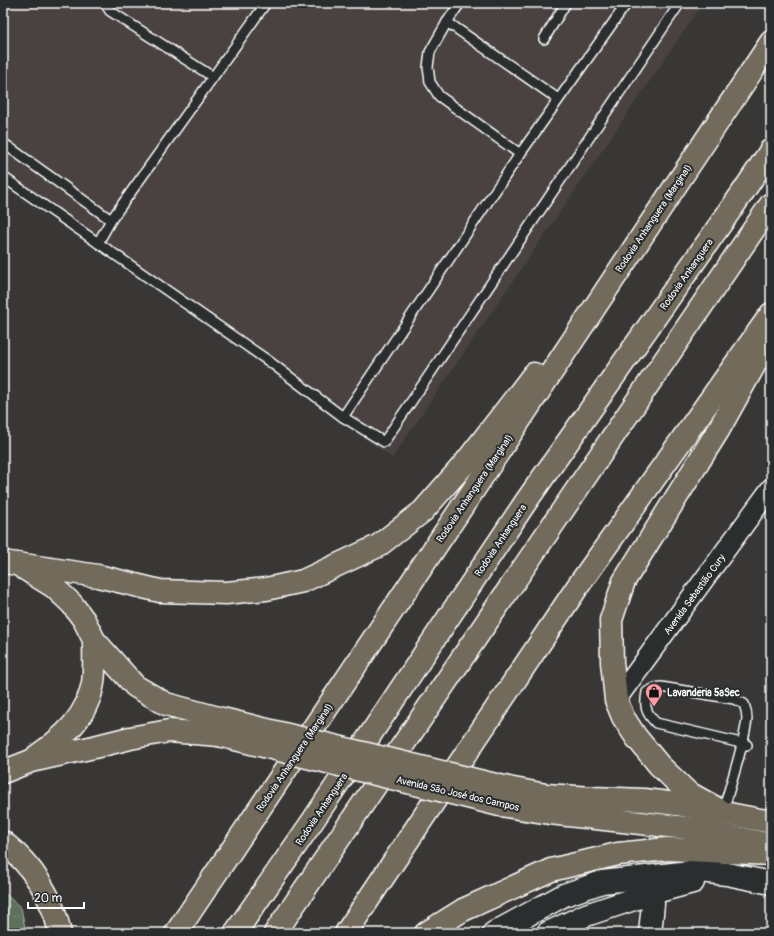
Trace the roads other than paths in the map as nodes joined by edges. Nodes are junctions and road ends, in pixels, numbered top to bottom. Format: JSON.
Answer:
{"nodes":[{"id":1,"x":105,"y":3,"type":"edge"},
{"id":2,"x":266,"y":3,"type":"edge"},
{"id":3,"x":460,"y":3,"type":"edge"},
{"id":4,"x":566,"y":3,"type":"edge"},
{"id":5,"x":627,"y":3,"type":"edge"},
{"id":6,"x":680,"y":3,"type":"edge"},
{"id":7,"x":447,"y":22,"type":"junction"},
{"id":8,"x":544,"y":39,"type":"dead end"},
{"id":9,"x":771,"y":42,"type":"edge"},
{"id":10,"x":213,"y":77,"type":"junction"},
{"id":11,"x":558,"y":100,"type":"junction"},
{"id":12,"x":3,"y":144,"type":"edge"},
{"id":13,"x":771,"y":150,"type":"edge"},
{"id":14,"x":520,"y":154,"type":"junction"},
{"id":15,"x":3,"y":177,"type":"edge"},
{"id":16,"x":771,"y":204,"type":"edge"},
{"id":17,"x":111,"y":220,"type":"junction"},
{"id":18,"x":639,"y":239,"type":"junction"},
{"id":19,"x":98,"y":243,"type":"junction"},
{"id":20,"x":771,"y":314,"type":"edge"},
{"id":21,"x":771,"y":335,"type":"edge"},
{"id":22,"x":343,"y":417,"type":"junction"},
{"id":23,"x":771,"y":488,"type":"edge"},
{"id":24,"x":10,"y":563,"type":"edge"},
{"id":25,"x":94,"y":640,"type":"junction"},
{"id":26,"x":616,"y":700,"type":"junction"},
{"id":27,"x":221,"y":727,"type":"junction"},
{"id":28,"x":744,"y":744,"type":"junction"},
{"id":29,"x":31,"y":761,"type":"junction"},
{"id":30,"x":3,"y":772,"type":"edge"},
{"id":31,"x":504,"y":797,"type":"junction"},
{"id":32,"x":723,"y":812,"type":"junction"},
{"id":33,"x":771,"y":822,"type":"edge"},
{"id":34,"x":3,"y":842,"type":"edge"},
{"id":35,"x":771,"y":845,"type":"edge"},
{"id":36,"x":771,"y":854,"type":"edge"},
{"id":37,"x":771,"y":883,"type":"edge"},
{"id":38,"x":650,"y":884,"type":"junction"},
{"id":39,"x":60,"y":933,"type":"edge"},
{"id":40,"x":176,"y":933,"type":"edge"},
{"id":41,"x":235,"y":933,"type":"edge"},
{"id":42,"x":275,"y":933,"type":"edge"},
{"id":43,"x":346,"y":933,"type":"edge"},
{"id":44,"x":426,"y":933,"type":"edge"},
{"id":45,"x":494,"y":933,"type":"edge"},
{"id":46,"x":548,"y":933,"type":"edge"},
{"id":47,"x":650,"y":933,"type":"edge"}],
"edges":[{"from":1,"to":10,"type":"lane"},
{"from":2,"to":10,"type":"lane"},
{"from":3,"to":7,"type":"lane"},
{"from":4,"to":8,"type":"lane"},
{"from":5,"to":11,"type":"lane"},
{"from":6,"to":22,"type":"lane"},
{"from":7,"to":11,"type":"lane"},
{"from":7,"to":14,"type":"lane"},
{"from":9,"to":18,"type":"main road","name":"Rodovia Anhanguera (Marginal)"},
{"from":10,"to":17,"type":"lane"},
{"from":11,"to":14,"type":"lane"},
{"from":12,"to":17,"type":"lane"},
{"from":13,"to":41,"type":"main road","name":"Rodovia Anhanguera"},
{"from":14,"to":22,"type":"lane"},
{"from":15,"to":19,"type":"lane"},
{"from":16,"to":42,"type":"main road"},
{"from":17,"to":19,"type":"lane"},
{"from":18,"to":24,"type":"main road"},
{"from":18,"to":40,"type":"main road","name":"Rodovia Anhanguera (Marginal)"},
{"from":19,"to":22,"type":"lane"},
{"from":20,"to":43,"type":"main road"},
{"from":21,"to":26,"type":"main road"},
{"from":23,"to":26,"type":"street","name":"Avenida Sebastião Cury"},
{"from":24,"to":25,"type":"main road"},
{"from":25,"to":27,"type":"main road"},
{"from":25,"to":29,"type":"main road"},
{"from":26,"to":32,"type":"main road"},
{"from":27,"to":29,"type":"main road"},
{"from":27,"to":31,"type":"main road","name":"Avenida São José dos Campos","bridge":true},
{"from":28,"to":28,"type":"lane"},
{"from":28,"to":32,"type":"lane"},
{"from":29,"to":30,"type":"main road"},
{"from":31,"to":32,"type":"main road","name":"Avenida São José dos Campos"},
{"from":31,"to":35,"type":"main road","name":"Avenida São José dos Campos"},
{"from":32,"to":33,"type":"main road","name":"Avenida São José dos Campos"},
{"from":34,"to":39,"type":"main road"},
{"from":36,"to":44,"type":"main road"},
{"from":37,"to":38,"type":"street"},
{"from":38,"to":45,"type":"street"},
{"from":38,"to":46,"type":"street"},
{"from":38,"to":47,"type":"street"}]}
